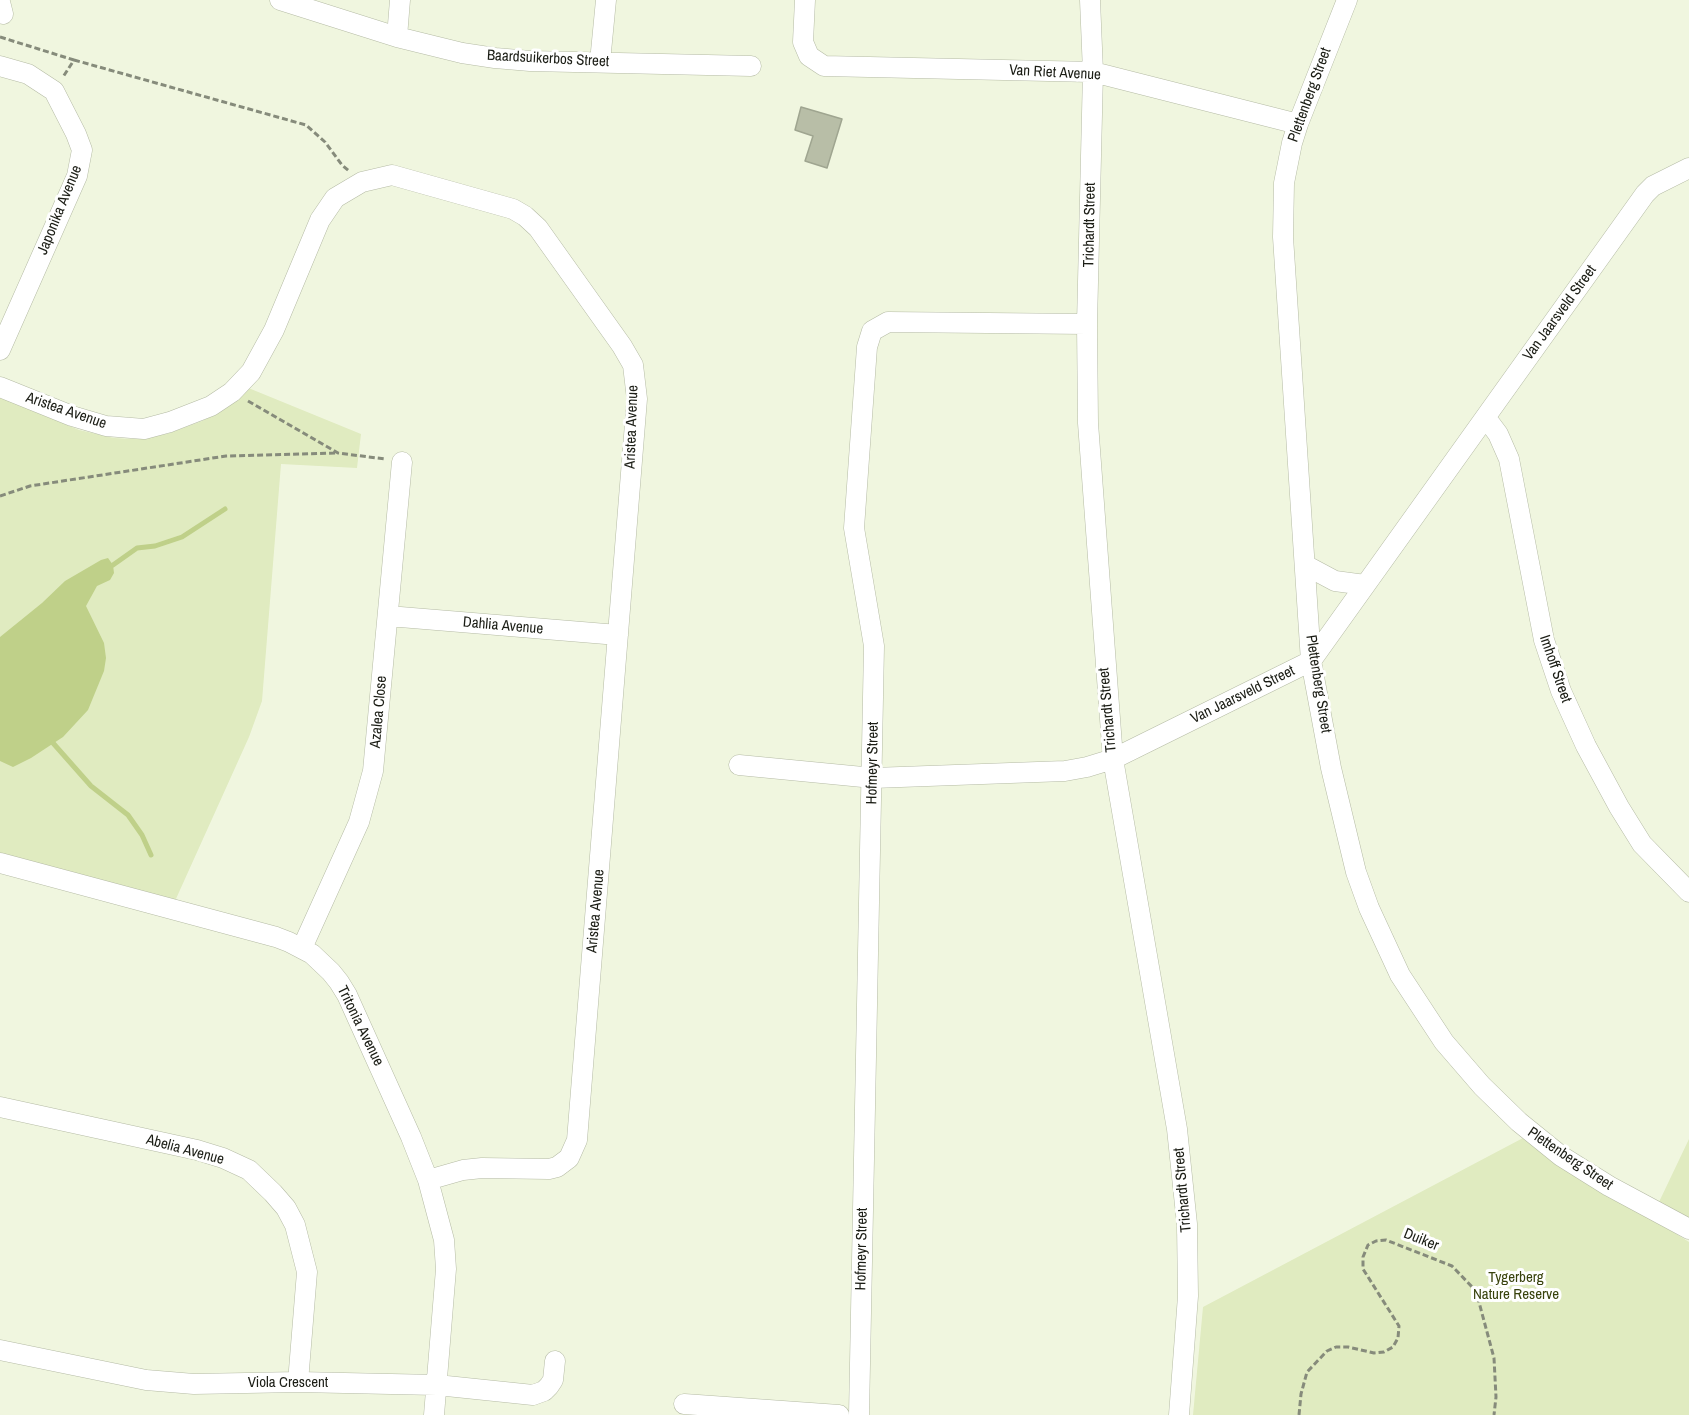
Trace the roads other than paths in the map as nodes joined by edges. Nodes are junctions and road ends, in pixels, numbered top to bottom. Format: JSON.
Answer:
{"nodes":[{"id":1,"x":280,"y":0,"type":"edge"},
{"id":2,"x":400,"y":0,"type":"edge"},
{"id":3,"x":606,"y":0,"type":"edge"},
{"id":4,"x":805,"y":0,"type":"edge"},
{"id":5,"x":1090,"y":0,"type":"edge"},
{"id":6,"x":1347,"y":0,"type":"edge"},
{"id":7,"x":397,"y":38,"type":"junction"},
{"id":8,"x":600,"y":62,"type":"junction"},
{"id":9,"x":0,"y":66,"type":"edge"},
{"id":10,"x":751,"y":66,"type":"dead end"},
{"id":11,"x":1093,"y":72,"type":"junction"},
{"id":12,"x":1298,"y":124,"type":"junction"},
{"id":13,"x":1689,"y":168,"type":"edge"},
{"id":14,"x":1088,"y":324,"type":"junction"},
{"id":15,"x":0,"y":350,"type":"edge"},
{"id":16,"x":0,"y":387,"type":"edge"},
{"id":17,"x":1486,"y":418,"type":"junction"},
{"id":18,"x":402,"y":462,"type":"road end"},
{"id":19,"x":1305,"y":565,"type":"junction"},
{"id":20,"x":1365,"y":585,"type":"junction"},
{"id":21,"x":388,"y":616,"type":"junction"},
{"id":22,"x":618,"y":635,"type":"junction"},
{"id":23,"x":1311,"y":661,"type":"junction"},
{"id":24,"x":1113,"y":759,"type":"junction"},
{"id":25,"x":739,"y":765,"type":"dead end"},
{"id":26,"x":873,"y":778,"type":"junction"},
{"id":27,"x":0,"y":863,"type":"edge"},
{"id":28,"x":1689,"y":892,"type":"edge"},
{"id":29,"x":302,"y":948,"type":"junction"},
{"id":30,"x":0,"y":1107,"type":"edge"},
{"id":31,"x":428,"y":1180,"type":"junction"},
{"id":32,"x":1689,"y":1229,"type":"edge"},
{"id":33,"x":0,"y":1350,"type":"edge"},
{"id":34,"x":555,"y":1361,"type":"dead end"},
{"id":35,"x":298,"y":1382,"type":"junction"},
{"id":36,"x":436,"y":1385,"type":"junction"},
{"id":37,"x":684,"y":1404,"type":"dead end"},
{"id":38,"x":434,"y":1415,"type":"edge"},
{"id":39,"x":839,"y":1415,"type":"edge"},
{"id":40,"x":859,"y":1415,"type":"edge"},
{"id":41,"x":1179,"y":1415,"type":"edge"}],
"edges":[{"from":1,"to":7,"type":"street","name":"Baardsuikerbos Street"},
{"from":2,"to":7,"type":"street"},
{"from":3,"to":8,"type":"street"},
{"from":4,"to":11,"type":"street","name":"Van Riet Avenue"},
{"from":5,"to":11,"type":"street","name":"Trichardt Street"},
{"from":6,"to":12,"type":"street","name":"Plettenberg Street"},
{"from":7,"to":8,"type":"street","name":"Baardsuikerbos Street"},
{"from":8,"to":10,"type":"street","name":"Baardsuikerbos Street"},
{"from":9,"to":15,"type":"street","name":"Japonika Avenue"},
{"from":11,"to":12,"type":"street","name":"Van Riet Avenue"},
{"from":11,"to":14,"type":"street","name":"Trichardt Street"},
{"from":12,"to":19,"type":"street","name":"Plettenberg Street"},
{"from":13,"to":17,"type":"street","name":"Van Jaarsveld Street"},
{"from":14,"to":24,"type":"street","name":"Trichardt Street"},
{"from":14,"to":26,"type":"street","name":"Hofmeyr Street"},
{"from":16,"to":22,"type":"street","name":"Aristea Avenue"},
{"from":17,"to":20,"type":"street","name":"Van Jaarsveld Street"},
{"from":17,"to":28,"type":"street","name":"Imhoff Street"},
{"from":18,"to":21,"type":"street","name":"Azalea Close"},
{"from":19,"to":20,"type":"street"},
{"from":19,"to":23,"type":"street","name":"Plettenberg Street"},
{"from":20,"to":23,"type":"street","name":"Van Jaarsveld Street"},
{"from":21,"to":22,"type":"street","name":"Dahlia Avenue"},
{"from":21,"to":29,"type":"street","name":"Azalea Close"},
{"from":22,"to":31,"type":"street","name":"Aristea Avenue"},
{"from":23,"to":24,"type":"street","name":"Van Jaarsveld Street"},
{"from":23,"to":32,"type":"street","name":"Plettenberg Street"},
{"from":24,"to":26,"type":"street","name":"Van Jaarsveld Street"},
{"from":24,"to":41,"type":"street","name":"Trichardt Street"},
{"from":25,"to":26,"type":"street","name":"Van Jaarsveld Street"},
{"from":26,"to":40,"type":"street","name":"Hofmeyr Street"},
{"from":27,"to":29,"type":"street","name":"Tritonia Avenue"},
{"from":29,"to":31,"type":"street","name":"Tritonia Avenue"},
{"from":30,"to":35,"type":"street","name":"Abelia Avenue"},
{"from":31,"to":36,"type":"street","name":"Tritonia Avenue"},
{"from":33,"to":35,"type":"street","name":"Viola Crescent"},
{"from":34,"to":36,"type":"street","name":"Viola Crescent"},
{"from":35,"to":36,"type":"street","name":"Viola Crescent"},
{"from":36,"to":38,"type":"street","name":"Tritonia Avenue"},
{"from":37,"to":39,"type":"street"}]}
